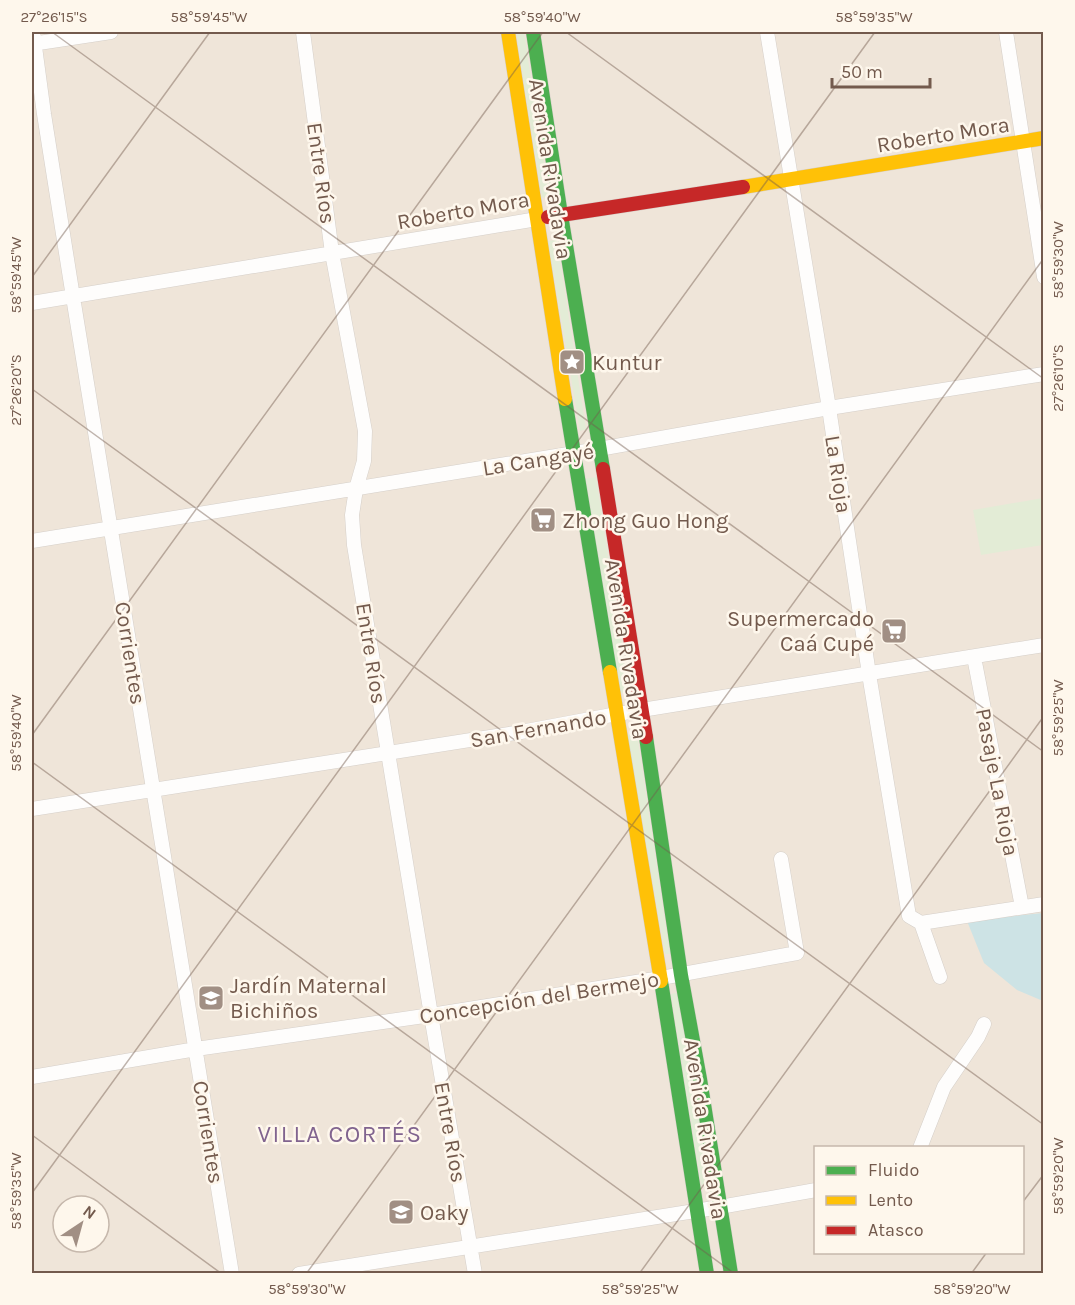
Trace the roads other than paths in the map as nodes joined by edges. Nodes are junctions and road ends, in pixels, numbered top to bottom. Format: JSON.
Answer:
{"nodes":[{"id":1,"x":111,"y":32,"type":"edge"},
{"id":2,"x":303,"y":32,"type":"edge"},
{"id":3,"x":508,"y":32,"type":"edge"},
{"id":4,"x":533,"y":32,"type":"edge"},
{"id":5,"x":767,"y":32,"type":"edge"},
{"id":6,"x":1006,"y":32,"type":"edge"},
{"id":7,"x":33,"y":40,"type":"edge"},
{"id":8,"x":1044,"y":138,"type":"edge"},
{"id":9,"x":1022,"y":142,"type":"junction"},
{"id":10,"x":791,"y":180,"type":"junction"},
{"id":11,"x":561,"y":215,"type":"junction"},
{"id":12,"x":537,"y":219,"type":"junction"},
{"id":13,"x":332,"y":253,"type":"junction"},
{"id":14,"x":1044,"y":277,"type":"edge"},
{"id":15,"x":73,"y":297,"type":"junction"},
{"id":16,"x":32,"y":303,"type":"edge"},
{"id":17,"x":1044,"y":374,"type":"edge"},
{"id":18,"x":829,"y":408,"type":"junction"},
{"id":19,"x":599,"y":449,"type":"junction"},
{"id":20,"x":574,"y":453,"type":"junction"},
{"id":21,"x":356,"y":489,"type":"junction"},
{"id":22,"x":111,"y":528,"type":"junction"},
{"id":23,"x":32,"y":541,"type":"edge"},
{"id":24,"x":1044,"y":645,"type":"edge"},
{"id":25,"x":974,"y":657,"type":"junction"},
{"id":26,"x":869,"y":674,"type":"junction"},
{"id":27,"x":642,"y":711,"type":"junction"},
{"id":28,"x":617,"y":714,"type":"junction"},
{"id":29,"x":388,"y":752,"type":"junction"},
{"id":30,"x":153,"y":790,"type":"junction"},
{"id":31,"x":32,"y":809,"type":"edge"},
{"id":32,"x":781,"y":859,"type":"dead end"},
{"id":33,"x":1044,"y":904,"type":"edge"},
{"id":34,"x":1022,"y":908,"type":"junction"},
{"id":35,"x":915,"y":920,"type":"junction"},
{"id":36,"x":681,"y":975,"type":"junction"},
{"id":37,"x":940,"y":977,"type":"dead end"},
{"id":38,"x":662,"y":978,"type":"junction"},
{"id":39,"x":431,"y":1015,"type":"junction"},
{"id":40,"x":984,"y":1023,"type":"dead end"},
{"id":41,"x":196,"y":1049,"type":"junction"},
{"id":42,"x":32,"y":1077,"type":"edge"},
{"id":43,"x":921,"y":1146,"type":"edge"},
{"id":44,"x":814,"y":1190,"type":"edge"},
{"id":45,"x":720,"y":1207,"type":"junction"},
{"id":46,"x":697,"y":1210,"type":"junction"},
{"id":47,"x":470,"y":1246,"type":"junction"},
{"id":48,"x":232,"y":1274,"type":"edge"},
{"id":49,"x":299,"y":1274,"type":"edge"},
{"id":50,"x":475,"y":1274,"type":"edge"},
{"id":51,"x":707,"y":1274,"type":"edge"},
{"id":52,"x":731,"y":1274,"type":"edge"}],
"edges":[{"from":1,"to":7,"type":"street"},
{"from":2,"to":13,"type":"street","name":"Entre Ríos"},
{"from":3,"to":12,"type":"street","name":"Avenida Rivadavia"},
{"from":4,"to":11,"type":"street","name":"Avenida Rivadavia"},
{"from":5,"to":10,"type":"street","name":"La Rioja"},
{"from":6,"to":9,"type":"street"},
{"from":7,"to":15,"type":"street","name":"Corrientes"},
{"from":8,"to":9,"type":"street","name":"Roberto Mora"},
{"from":9,"to":10,"type":"street","name":"Roberto Mora"},
{"from":9,"to":14,"type":"street"},
{"from":10,"to":11,"type":"street","name":"Roberto Mora"},
{"from":10,"to":18,"type":"street","name":"La Rioja"},
{"from":11,"to":12,"type":"street","name":"Roberto Mora"},
{"from":11,"to":19,"type":"street","name":"Avenida Rivadavia"},
{"from":12,"to":13,"type":"street","name":"Roberto Mora"},
{"from":12,"to":20,"type":"street","name":"Avenida Rivadavia"},
{"from":13,"to":15,"type":"street","name":"Roberto Mora"},
{"from":13,"to":21,"type":"street","name":"Entre Ríos"},
{"from":15,"to":16,"type":"street","name":"Roberto Mora"},
{"from":15,"to":22,"type":"street","name":"Corrientes"},
{"from":17,"to":18,"type":"street","name":"La Cangayé"},
{"from":18,"to":19,"type":"street","name":"La Cangayé"},
{"from":18,"to":26,"type":"street","name":"La Rioja"},
{"from":19,"to":20,"type":"street","name":"La Cangayé"},
{"from":19,"to":27,"type":"street","name":"Avenida Rivadavia"},
{"from":20,"to":21,"type":"street","name":"La Cangayé"},
{"from":20,"to":28,"type":"street","name":"Avenida Rivadavia"},
{"from":21,"to":22,"type":"street","name":"La Cangayé"},
{"from":21,"to":29,"type":"street","name":"Entre Ríos"},
{"from":22,"to":23,"type":"street","name":"La Cangayé"},
{"from":22,"to":30,"type":"street","name":"Corrientes"},
{"from":24,"to":25,"type":"street","name":"San Fernando"},
{"from":25,"to":26,"type":"street","name":"San Fernando"},
{"from":25,"to":34,"type":"street","name":"Pasaje La Rioja"},
{"from":26,"to":27,"type":"street","name":"San Fernando"},
{"from":26,"to":35,"type":"street","name":"La Rioja"},
{"from":27,"to":28,"type":"street","name":"San Fernando"},
{"from":27,"to":36,"type":"street","name":"Avenida Rivadavia"},
{"from":28,"to":29,"type":"street","name":"San Fernando"},
{"from":28,"to":38,"type":"street","name":"Avenida Rivadavia"},
{"from":29,"to":30,"type":"street","name":"San Fernando"},
{"from":29,"to":39,"type":"street","name":"Entre Ríos"},
{"from":30,"to":31,"type":"street","name":"San Fernando"},
{"from":30,"to":41,"type":"street","name":"Corrientes"},
{"from":32,"to":36,"type":"street","name":"Concepción del Bermejo"},
{"from":33,"to":34,"type":"street"},
{"from":34,"to":35,"type":"street"},
{"from":35,"to":37,"type":"street","name":"La Rioja"},
{"from":36,"to":38,"type":"street","name":"Concepción del Bermejo"},
{"from":36,"to":45,"type":"street","name":"Avenida Rivadavia"},
{"from":38,"to":39,"type":"street","name":"Concepción del Bermejo"},
{"from":38,"to":46,"type":"street","name":"Avenida Rivadavia"},
{"from":39,"to":41,"type":"street","name":"Concepción del Bermejo"},
{"from":39,"to":47,"type":"street","name":"Entre Ríos"},
{"from":40,"to":43,"type":"street"},
{"from":41,"to":42,"type":"street","name":"Concepción del Bermejo"},
{"from":41,"to":48,"type":"street","name":"Corrientes"},
{"from":44,"to":45,"type":"street"},
{"from":45,"to":46,"type":"street"},
{"from":45,"to":52,"type":"street","name":"Avenida Rivadavia"},
{"from":46,"to":47,"type":"street"},
{"from":46,"to":51,"type":"street","name":"Avenida Rivadavia"},
{"from":47,"to":49,"type":"street"},
{"from":47,"to":50,"type":"street","name":"Entre Ríos"}]}
